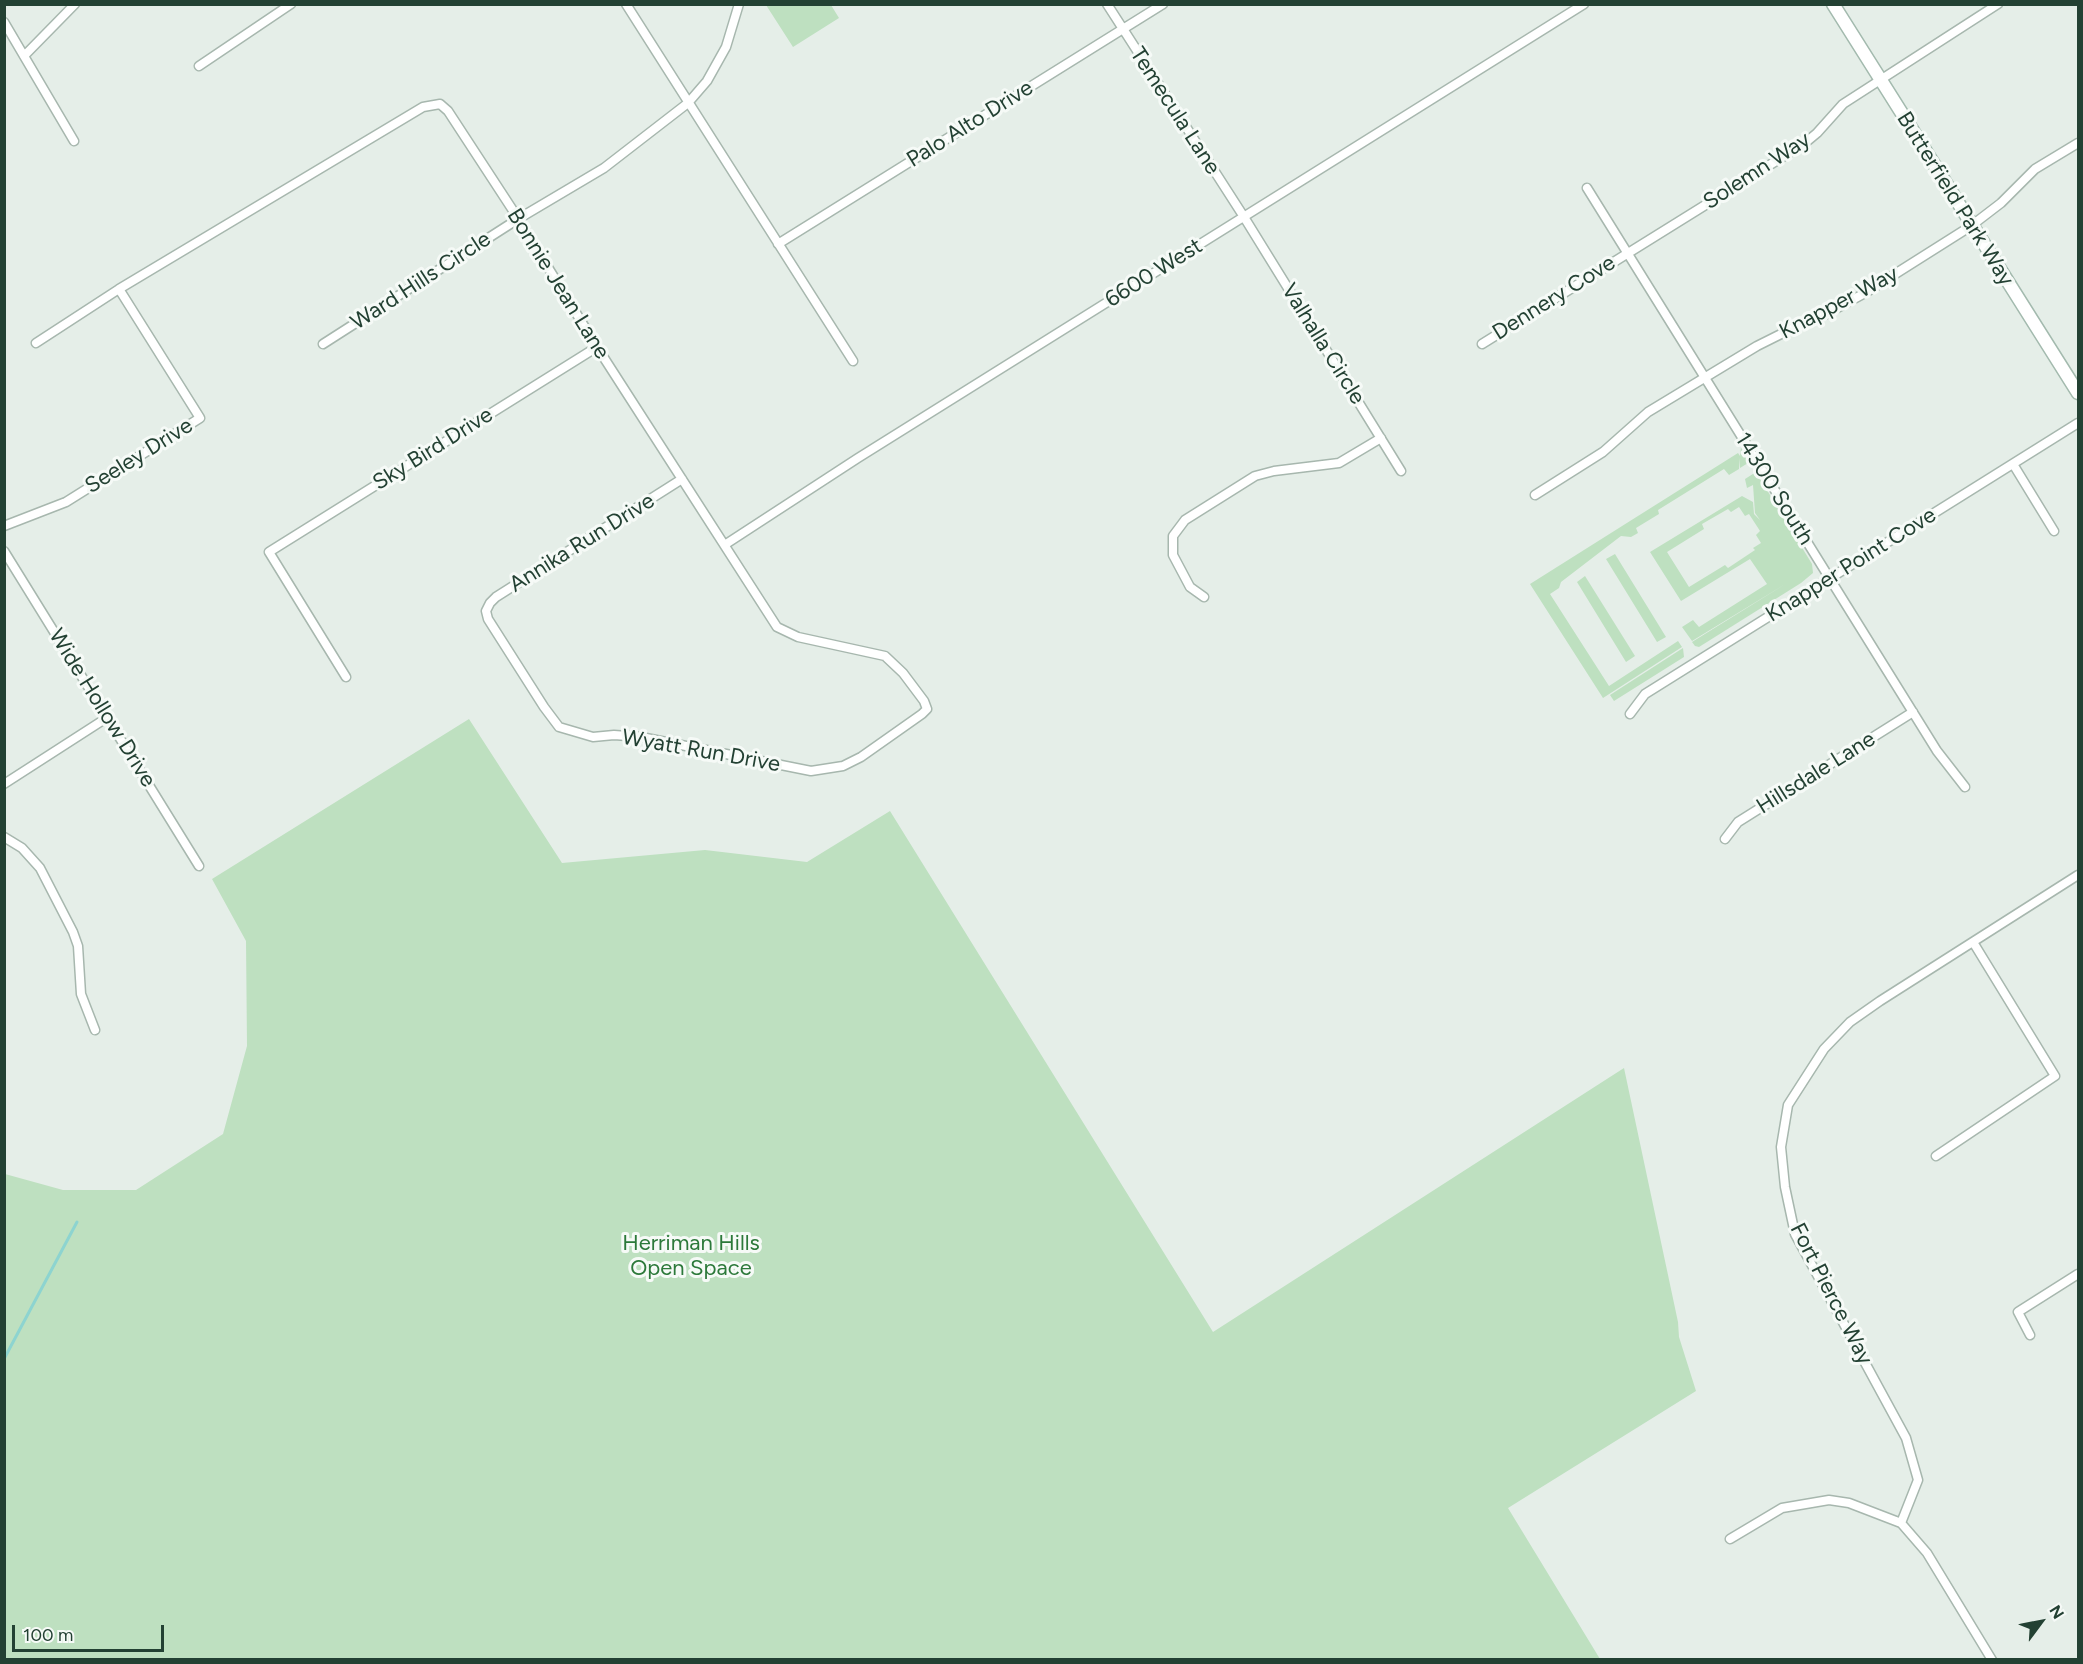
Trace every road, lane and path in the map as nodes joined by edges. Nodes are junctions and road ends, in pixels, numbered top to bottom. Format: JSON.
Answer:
{"nodes":[{"id":1,"x":75,"y":4,"type":"edge"},
{"id":2,"x":291,"y":4,"type":"edge"},
{"id":3,"x":626,"y":4,"type":"edge"},
{"id":4,"x":739,"y":4,"type":"edge"},
{"id":5,"x":1107,"y":4,"type":"edge"},
{"id":6,"x":1162,"y":4,"type":"edge"},
{"id":7,"x":1584,"y":4,"type":"edge"},
{"id":8,"x":1833,"y":4,"type":"edge"},
{"id":9,"x":1998,"y":4,"type":"edge"},
{"id":10,"x":4,"y":22,"type":"edge"},
{"id":11,"x":1123,"y":29,"type":"junction"},
{"id":12,"x":24,"y":56,"type":"junction"},
{"id":13,"x":199,"y":66,"type":"dead end"},
{"id":14,"x":1880,"y":80,"type":"junction"},
{"id":15,"x":688,"y":103,"type":"junction"},
{"id":16,"x":74,"y":141,"type":"dead end"},
{"id":17,"x":2079,"y":143,"type":"edge"},
{"id":18,"x":1587,"y":188,"type":"dead end"},
{"id":19,"x":1244,"y":217,"type":"junction"},
{"id":20,"x":518,"y":219,"type":"junction"},
{"id":21,"x":1971,"y":225,"type":"junction"},
{"id":22,"x":778,"y":244,"type":"junction"},
{"id":23,"x":1627,"y":253,"type":"junction"},
{"id":24,"x":119,"y":289,"type":"junction"},
{"id":25,"x":36,"y":343,"type":"dead end"},
{"id":26,"x":324,"y":344,"type":"dead end"},
{"id":27,"x":1482,"y":344,"type":"dead end"},
{"id":28,"x":597,"y":347,"type":"junction"},
{"id":29,"x":853,"y":361,"type":"dead end"},
{"id":30,"x":1704,"y":377,"type":"junction"},
{"id":31,"x":2079,"y":393,"type":"edge"},
{"id":32,"x":2079,"y":423,"type":"edge"},
{"id":33,"x":1381,"y":438,"type":"junction"},
{"id":34,"x":2013,"y":464,"type":"junction"},
{"id":35,"x":1401,"y":471,"type":"dead end"},
{"id":36,"x":682,"y":479,"type":"junction"},
{"id":37,"x":1535,"y":495,"type":"dead end"},
{"id":38,"x":4,"y":526,"type":"edge"},
{"id":39,"x":2054,"y":531,"type":"dead end"},
{"id":40,"x":726,"y":544,"type":"junction"},
{"id":41,"x":4,"y":551,"type":"edge"},
{"id":42,"x":1830,"y":578,"type":"junction"},
{"id":43,"x":1204,"y":597,"type":"dead end"},
{"id":44,"x":486,"y":612,"type":"joint"},
{"id":45,"x":346,"y":677,"type":"dead end"},
{"id":46,"x":927,"y":708,"type":"joint"},
{"id":47,"x":1913,"y":712,"type":"junction"},
{"id":48,"x":1630,"y":714,"type":"dead end"},
{"id":49,"x":108,"y":717,"type":"junction"},
{"id":50,"x":4,"y":784,"type":"edge"},
{"id":51,"x":1965,"y":787,"type":"dead end"},
{"id":52,"x":4,"y":837,"type":"edge"},
{"id":53,"x":1725,"y":839,"type":"dead end"},
{"id":54,"x":199,"y":866,"type":"dead end"},
{"id":55,"x":2079,"y":875,"type":"edge"},
{"id":56,"x":1973,"y":942,"type":"junction"},
{"id":57,"x":95,"y":1030,"type":"dead end"},
{"id":58,"x":1936,"y":1156,"type":"dead end"},
{"id":59,"x":2079,"y":1274,"type":"edge"},
{"id":60,"x":2030,"y":1335,"type":"dead end"},
{"id":61,"x":1901,"y":1523,"type":"junction"},
{"id":62,"x":1730,"y":1539,"type":"dead end"},
{"id":63,"x":1992,"y":1659,"type":"edge"}],
"edges":[{"from":1,"to":12,"type":"street"},
{"from":2,"to":13,"type":"street"},
{"from":3,"to":15,"type":"street"},
{"from":4,"to":15,"type":"street","name":"Ward Hills Circle"},
{"from":5,"to":11,"type":"street","name":"Temecula Lane"},
{"from":6,"to":11,"type":"street","name":"Palo Alto Drive"},
{"from":7,"to":19,"type":"street","name":"6600 West"},
{"from":8,"to":14,"type":"street","name":"Butterfield Park Way"},
{"from":9,"to":14,"type":"street","name":"Solemn Way"},
{"from":10,"to":12,"type":"street"},
{"from":11,"to":19,"type":"street","name":"Temecula Lane"},
{"from":11,"to":22,"type":"street","name":"Palo Alto Drive"},
{"from":12,"to":16,"type":"street"},
{"from":14,"to":21,"type":"street","name":"Butterfield Park Way"},
{"from":14,"to":23,"type":"street","name":"Solemn Way"},
{"from":15,"to":20,"type":"street","name":"Ward Hills Circle"},
{"from":15,"to":22,"type":"street"},
{"from":17,"to":21,"type":"street","name":"Knapper Way"},
{"from":18,"to":23,"type":"street","name":"14300 South"},
{"from":19,"to":33,"type":"street","name":"Valhalla Circle"},
{"from":19,"to":40,"type":"street","name":"6600 West"},
{"from":20,"to":24,"type":"street","name":"Bonnie Jean Lane"},
{"from":20,"to":26,"type":"street","name":"Ward Hills Circle"},
{"from":20,"to":28,"type":"street","name":"Bonnie Jean Lane"},
{"from":21,"to":30,"type":"street","name":"Knapper Way"},
{"from":21,"to":31,"type":"street","name":"Butterfield Park Way"},
{"from":22,"to":29,"type":"street"},
{"from":23,"to":27,"type":"street","name":"Dennery Cove"},
{"from":23,"to":30,"type":"street","name":"14300 South"},
{"from":24,"to":25,"type":"street"},
{"from":24,"to":38,"type":"street","name":"Seeley Drive"},
{"from":28,"to":36,"type":"street","name":"Bonnie Jean Lane"},
{"from":28,"to":45,"type":"street","name":"Sky Bird Drive"},
{"from":30,"to":37,"type":"street","name":"Knapper Way"},
{"from":30,"to":42,"type":"street","name":"14300 South"},
{"from":32,"to":34,"type":"street","name":"Knapper Point Cove"},
{"from":33,"to":35,"type":"street","name":"Valhalla Circle"},
{"from":33,"to":43,"type":"street"},
{"from":34,"to":39,"type":"street"},
{"from":34,"to":42,"type":"street","name":"Knapper Point Cove"},
{"from":36,"to":40,"type":"street","name":"Bonnie Jean Lane"},
{"from":36,"to":44,"type":"street","name":"Annika Run Drive"},
{"from":40,"to":46,"type":"street","name":"Bonnie Jean Lane"},
{"from":41,"to":49,"type":"street","name":"Wide Hollow Drive"},
{"from":42,"to":47,"type":"street","name":"14300 South"},
{"from":42,"to":48,"type":"street","name":"Knapper Point Cove"},
{"from":44,"to":46,"type":"street","name":"Wyatt Run Drive"},
{"from":47,"to":51,"type":"street","name":"14300 South"},
{"from":47,"to":53,"type":"street","name":"Hillsdale Lane"},
{"from":49,"to":50,"type":"street"},
{"from":49,"to":54,"type":"street","name":"Wide Hollow Drive"},
{"from":52,"to":57,"type":"street"},
{"from":55,"to":56,"type":"street","name":"Fort Pierce Way"},
{"from":56,"to":58,"type":"street"},
{"from":56,"to":61,"type":"street","name":"Fort Pierce Way"},
{"from":59,"to":60,"type":"street"},
{"from":61,"to":62,"type":"street"},
{"from":61,"to":63,"type":"street"}]}
